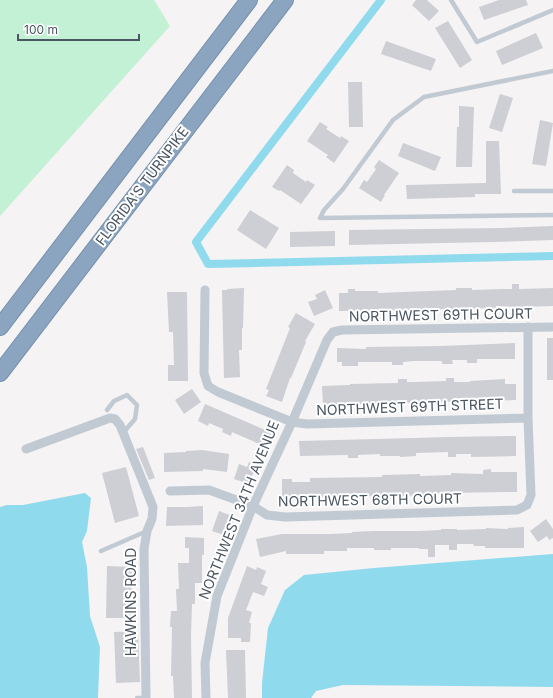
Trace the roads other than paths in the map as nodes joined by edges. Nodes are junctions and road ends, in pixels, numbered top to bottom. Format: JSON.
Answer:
{"nodes":[{"id":1,"x":249,"y":0,"type":"edge"},
{"id":2,"x":285,"y":0,"type":"edge"},
{"id":3,"x":451,"y":0,"type":"edge"},
{"id":4,"x":553,"y":10,"type":"edge"},
{"id":5,"x":553,"y":71,"type":"edge"},
{"id":6,"x":514,"y":191,"type":"dead end"},
{"id":7,"x":553,"y":191,"type":"edge"},
{"id":8,"x":553,"y":215,"type":"edge"},
{"id":9,"x":205,"y":290,"type":"dead end"},
{"id":10,"x":553,"y":326,"type":"edge"},
{"id":11,"x":0,"y":327,"type":"edge"},
{"id":12,"x":528,"y":327,"type":"junction"},
{"id":13,"x":0,"y":373,"type":"edge"},
{"id":14,"x":107,"y":410,"type":"dead end"},
{"id":15,"x":528,"y":418,"type":"junction"},
{"id":16,"x":292,"y":422,"type":"junction"},
{"id":17,"x":123,"y":433,"type":"junction"},
{"id":18,"x":26,"y":449,"type":"dead end"},
{"id":19,"x":170,"y":491,"type":"dead end"},
{"id":20,"x":253,"y":506,"type":"junction"},
{"id":21,"x":147,"y":531,"type":"junction"},
{"id":22,"x":101,"y":551,"type":"dead end"},
{"id":23,"x":137,"y":698,"type":"edge"},
{"id":24,"x":146,"y":698,"type":"edge"},
{"id":25,"x":206,"y":698,"type":"edge"}],
"edges":[{"from":1,"to":11,"type":"highway","name":"FLORIDA'S TURNPIKE"},
{"from":2,"to":13,"type":"highway","name":"FLORIDA'S TURNPIKE"},
{"from":3,"to":4,"type":"lane"},
{"from":5,"to":8,"type":"lane"},
{"from":6,"to":7,"type":"lane"},
{"from":9,"to":16,"type":"street","name":"NORTHWEST 34TH AVENUE"},
{"from":10,"to":12,"type":"street","name":"NORTHWEST 69TH COURT"},
{"from":12,"to":15,"type":"street"},
{"from":12,"to":16,"type":"street","name":"NORTHWEST 69TH COURT"},
{"from":14,"to":17,"type":"lane"},
{"from":15,"to":16,"type":"street","name":"NORTHWEST 69TH STREET"},
{"from":15,"to":20,"type":"street","name":"NORTHWEST 68TH COURT"},
{"from":16,"to":20,"type":"street","name":"NORTHWEST 34TH AVENUE"},
{"from":17,"to":18,"type":"street","name":"HAWKINS ROAD"},
{"from":17,"to":21,"type":"street","name":"HAWKINS ROAD"},
{"from":19,"to":20,"type":"street","name":"NORTHWEST 68TH COURT"},
{"from":20,"to":25,"type":"street","name":"NORTHWEST 34TH AVENUE"},
{"from":21,"to":22,"type":"lane"},
{"from":21,"to":24,"type":"street","name":"HAWKINS ROAD"},
{"from":23,"to":24,"type":"lane"}]}
